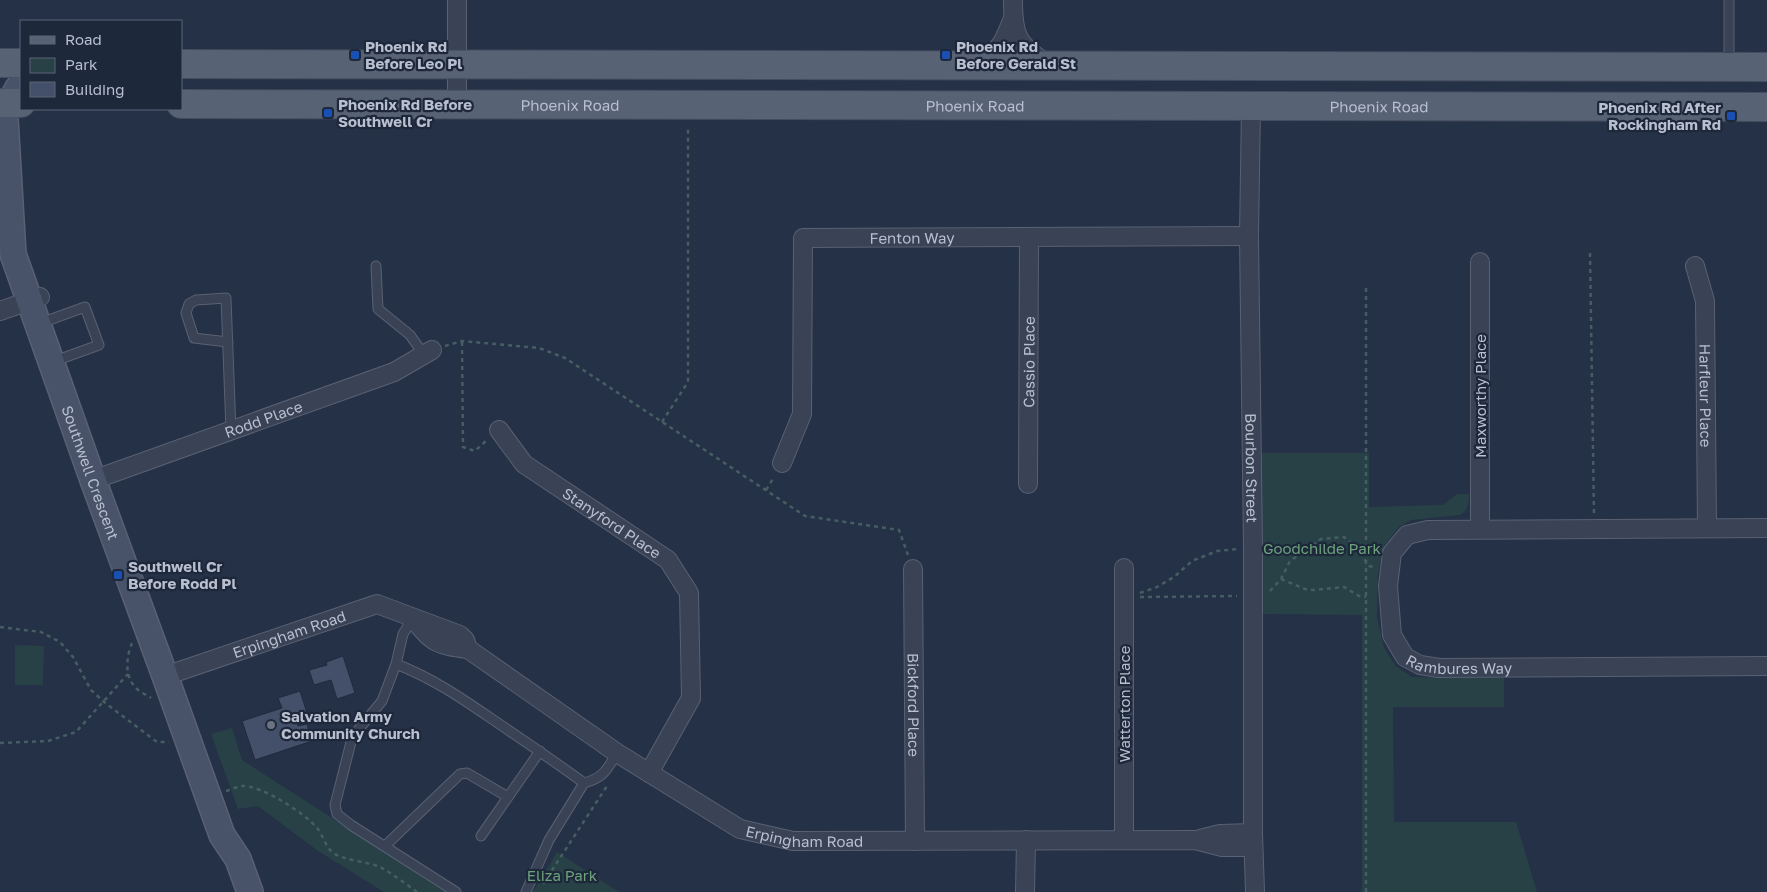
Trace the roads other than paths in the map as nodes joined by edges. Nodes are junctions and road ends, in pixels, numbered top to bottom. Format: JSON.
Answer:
{"nodes":[{"id":1,"x":457,"y":0,"type":"edge"},
{"id":2,"x":1013,"y":0,"type":"edge"},
{"id":3,"x":1729,"y":0,"type":"edge"},
{"id":4,"x":1013,"y":18,"type":"junction"},
{"id":5,"x":0,"y":63,"type":"edge"},
{"id":6,"x":20,"y":64,"type":"edge"},
{"id":7,"x":182,"y":64,"type":"edge"},
{"id":8,"x":457,"y":64,"type":"junction"},
{"id":9,"x":978,"y":64,"type":"junction"},
{"id":10,"x":1047,"y":64,"type":"junction"},
{"id":11,"x":1565,"y":66,"type":"junction"},
{"id":12,"x":1728,"y":66,"type":"junction"},
{"id":13,"x":1767,"y":67,"type":"edge"},
{"id":14,"x":11,"y":96,"type":"edge"},
{"id":15,"x":182,"y":104,"type":"edge"},
{"id":16,"x":457,"y":106,"type":"junction"},
{"id":17,"x":1251,"y":106,"type":"junction"},
{"id":18,"x":1566,"y":106,"type":"junction"},
{"id":19,"x":1767,"y":107,"type":"edge"},
{"id":20,"x":1249,"y":236,"type":"junction"},
{"id":21,"x":1029,"y":238,"type":"junction"},
{"id":22,"x":1480,"y":262,"type":"dead end"},
{"id":23,"x":376,"y":266,"type":"dead end"},
{"id":24,"x":1695,"y":266,"type":"dead end"},
{"id":25,"x":35,"y":298,"type":"junction"},
{"id":26,"x":0,"y":311,"type":"edge"},
{"id":27,"x":49,"y":320,"type":"junction"},
{"id":28,"x":228,"y":342,"type":"junction"},
{"id":29,"x":428,"y":352,"type":"joint"},
{"id":30,"x":63,"y":358,"type":"junction"},
{"id":31,"x":499,"y":430,"type":"road end"},
{"id":32,"x":231,"y":431,"type":"junction"},
{"id":33,"x":782,"y":463,"type":"dead end"},
{"id":34,"x":101,"y":478,"type":"junction"},
{"id":35,"x":1028,"y":484,"type":"dead end"},
{"id":36,"x":1706,"y":528,"type":"junction"},
{"id":37,"x":1767,"y":528,"type":"edge"},
{"id":38,"x":1480,"y":529,"type":"junction"},
{"id":39,"x":1124,"y":568,"type":"dead end"},
{"id":40,"x":913,"y":569,"type":"road end"},
{"id":41,"x":413,"y":618,"type":"junction"},
{"id":42,"x":396,"y":664,"type":"junction"},
{"id":43,"x":1767,"y":666,"type":"edge"},
{"id":44,"x":172,"y":674,"type":"junction"},
{"id":45,"x":540,"y":751,"type":"junction"},
{"id":46,"x":617,"y":753,"type":"junction"},
{"id":47,"x":649,"y":773,"type":"junction"},
{"id":48,"x":584,"y":783,"type":"junction"},
{"id":49,"x":508,"y":797,"type":"junction"},
{"id":50,"x":481,"y":836,"type":"dead end"},
{"id":51,"x":915,"y":840,"type":"junction"},
{"id":52,"x":1026,"y":840,"type":"junction"},
{"id":53,"x":1124,"y":840,"type":"junction"},
{"id":54,"x":1253,"y":840,"type":"junction"},
{"id":55,"x":385,"y":846,"type":"junction"},
{"id":56,"x":238,"y":859,"type":"junction"},
{"id":57,"x":250,"y":892,"type":"edge"},
{"id":58,"x":456,"y":892,"type":"edge"},
{"id":59,"x":526,"y":892,"type":"edge"},
{"id":60,"x":1025,"y":892,"type":"edge"},
{"id":61,"x":1255,"y":892,"type":"edge"}],
"edges":[{"from":1,"to":8,"type":"street"},
{"from":2,"to":4,"type":"street"},
{"from":3,"to":12,"type":"lane"},
{"from":4,"to":9,"type":"street"},
{"from":4,"to":10,"type":"street"},
{"from":5,"to":6,"type":"main road"},
{"from":7,"to":8,"type":"main road"},
{"from":8,"to":9,"type":"main road"},
{"from":8,"to":16,"type":"street"},
{"from":9,"to":10,"type":"main road"},
{"from":10,"to":11,"type":"main road"},
{"from":11,"to":12,"type":"main road"},
{"from":11,"to":18,"type":"main road"},
{"from":12,"to":13,"type":"main road"},
{"from":14,"to":25,"type":"street","name":"Southwell Crescent"},
{"from":15,"to":16,"type":"main road","name":"Phoenix Road"},
{"from":16,"to":17,"type":"main road","name":"Phoenix Road"},
{"from":17,"to":18,"type":"main road","name":"Phoenix Road"},
{"from":17,"to":20,"type":"street","name":"Bourbon Street"},
{"from":18,"to":19,"type":"main road","name":"Phoenix Road"},
{"from":20,"to":21,"type":"street","name":"Fenton Way"},
{"from":20,"to":54,"type":"street","name":"Bourbon Street"},
{"from":21,"to":33,"type":"street","name":"Fenton Way"},
{"from":21,"to":35,"type":"street","name":"Cassio Place"},
{"from":22,"to":38,"type":"street","name":"Maxworthy Place"},
{"from":23,"to":29,"type":"lane"},
{"from":24,"to":36,"type":"street","name":"Harfleur Place"},
{"from":25,"to":26,"type":"street"},
{"from":25,"to":27,"type":"street","name":"Southwell Crescent"},
{"from":25,"to":34,"type":"street","name":"Southwell Crescent"},
{"from":27,"to":30,"type":"street","name":"Southwell Crescent"},
{"from":27,"to":30,"type":"lane"},
{"from":28,"to":28,"type":"lane"},
{"from":28,"to":32,"type":"lane"},
{"from":29,"to":32,"type":"street","name":"Rodd Place"},
{"from":30,"to":34,"type":"street","name":"Southwell Crescent"},
{"from":31,"to":47,"type":"street","name":"Stanyford Place"},
{"from":32,"to":34,"type":"street","name":"Rodd Place"},
{"from":34,"to":44,"type":"street","name":"Southwell Crescent"},
{"from":36,"to":37,"type":"street","name":"Rambures Way"},
{"from":36,"to":38,"type":"street","name":"Rambures Way"},
{"from":38,"to":43,"type":"street","name":"Rambures Way"},
{"from":39,"to":53,"type":"street","name":"Watterton Place"},
{"from":40,"to":51,"type":"street","name":"Bickford Place"},
{"from":41,"to":42,"type":"lane"},
{"from":41,"to":44,"type":"street","name":"Erpingham Road"},
{"from":41,"to":46,"type":"street","name":"Erpingham Road"},
{"from":42,"to":45,"type":"lane"},
{"from":42,"to":55,"type":"lane"},
{"from":44,"to":56,"type":"street","name":"Southwell Crescent"},
{"from":44,"to":56,"type":"street","name":"Southwell Crescent"},
{"from":45,"to":48,"type":"lane"},
{"from":45,"to":49,"type":"lane"},
{"from":46,"to":47,"type":"street","name":"Erpingham Road"},
{"from":46,"to":48,"type":"lane"},
{"from":47,"to":51,"type":"street","name":"Erpingham Road"},
{"from":48,"to":59,"type":"lane"},
{"from":49,"to":50,"type":"lane"},
{"from":49,"to":55,"type":"lane"},
{"from":51,"to":52,"type":"street","name":"Erpingham Road"},
{"from":52,"to":53,"type":"street","name":"Erpingham Road"},
{"from":52,"to":60,"type":"street"},
{"from":53,"to":54,"type":"street","name":"Erpingham Road"},
{"from":54,"to":61,"type":"street","name":"Bourbon Street"},
{"from":55,"to":58,"type":"lane"},
{"from":56,"to":57,"type":"street","name":"Southwell Crescent"}]}
